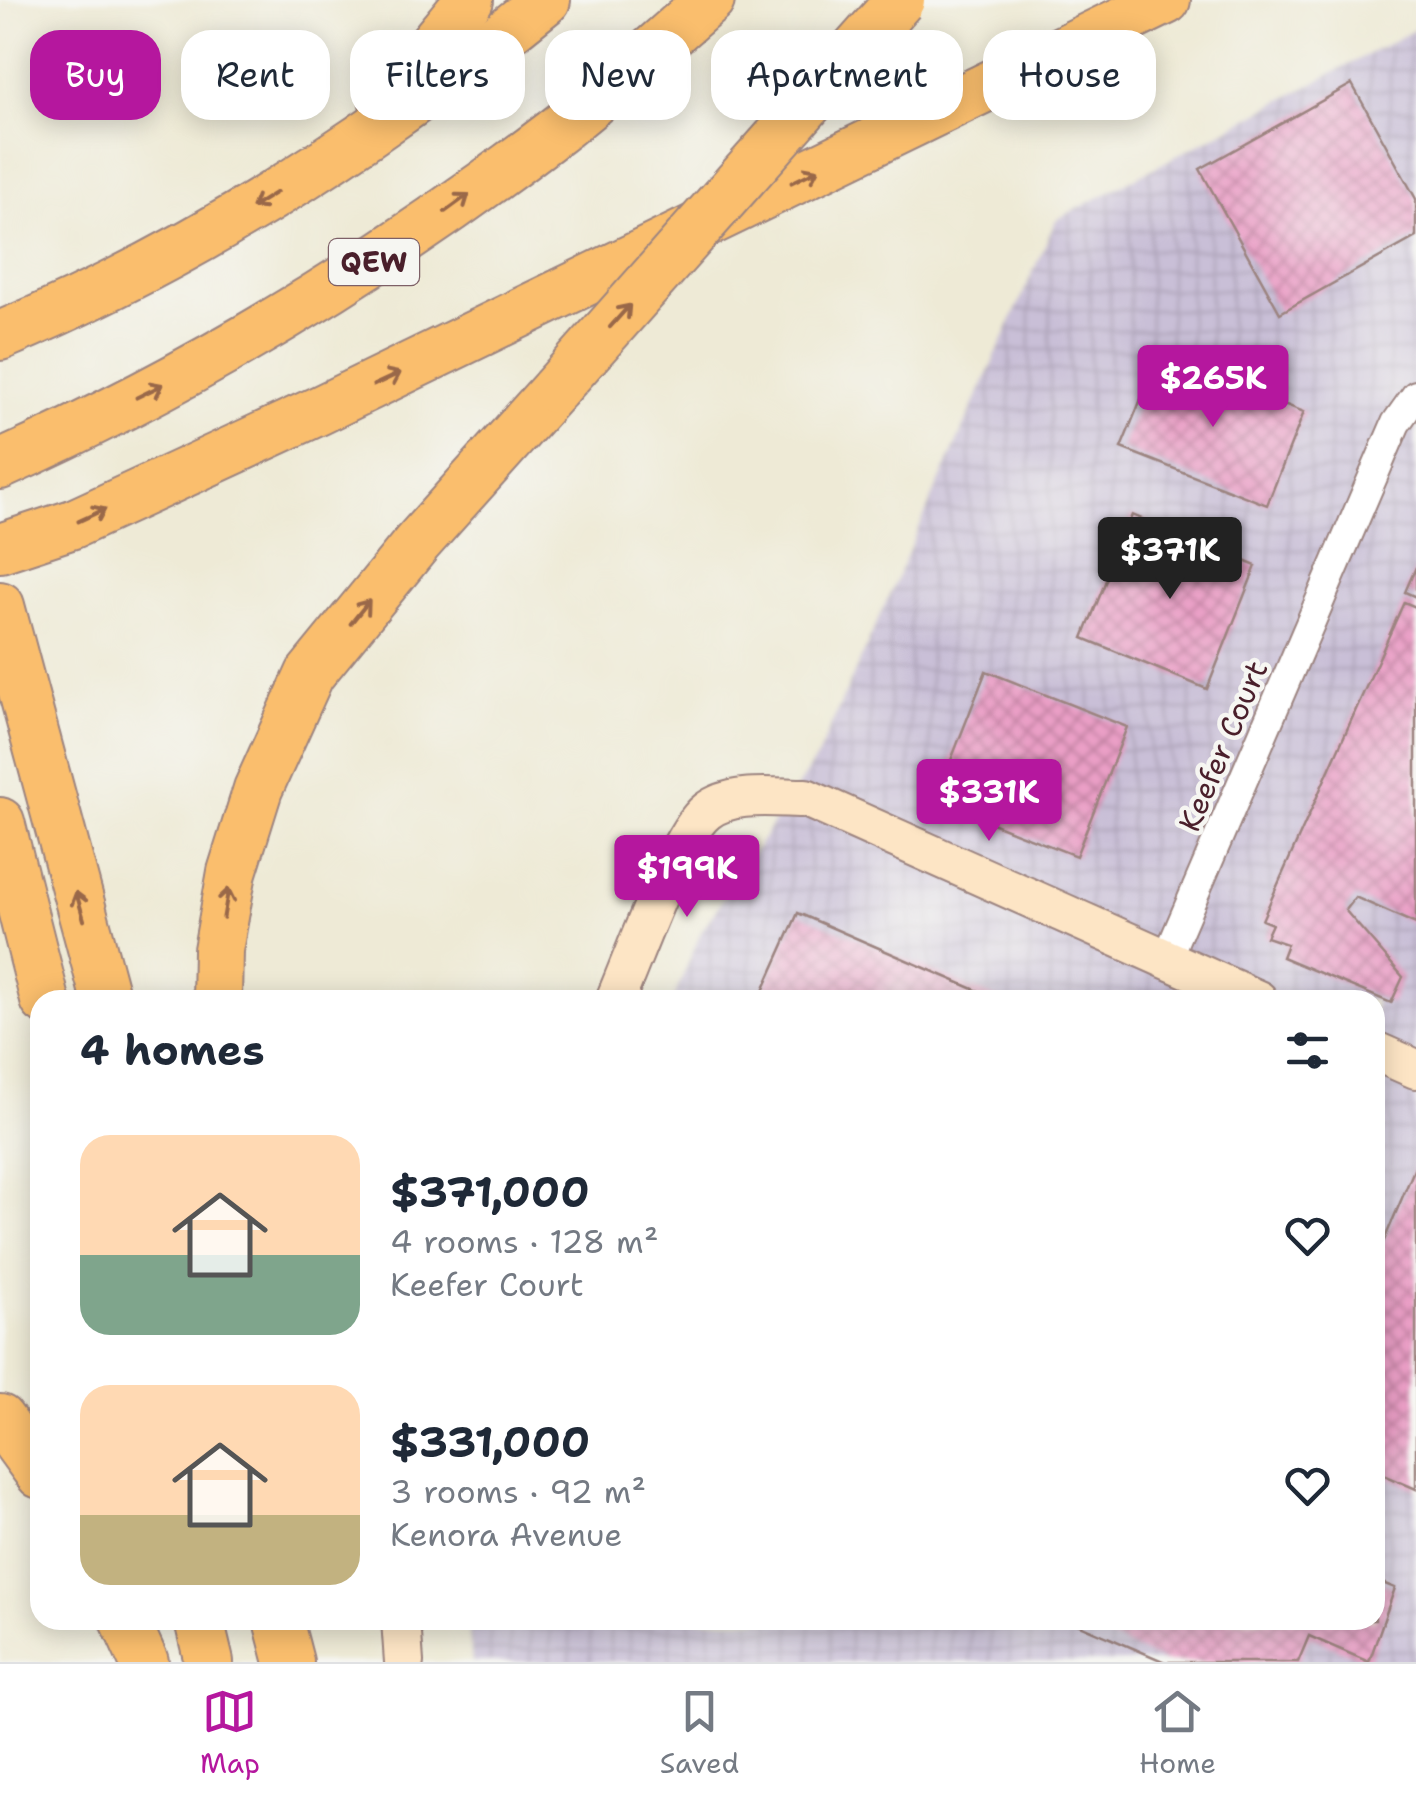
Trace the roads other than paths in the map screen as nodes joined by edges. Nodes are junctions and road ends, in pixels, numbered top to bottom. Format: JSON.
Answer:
{"nodes":[{"id":1,"x":469,"y":0,"type":"edge"},
{"id":2,"x":546,"y":0,"type":"edge"},
{"id":3,"x":710,"y":0,"type":"edge"},
{"id":4,"x":900,"y":0,"type":"edge"},
{"id":5,"x":1166,"y":0,"type":"edge"},
{"id":6,"x":347,"y":148,"type":"junction"},
{"id":7,"x":0,"y":336,"type":"edge"},
{"id":8,"x":1416,"y":395,"type":"edge"},
{"id":9,"x":0,"y":465,"type":"edge"},
{"id":10,"x":0,"y":548,"type":"edge"},
{"id":11,"x":0,"y":606,"type":"edge"},
{"id":12,"x":0,"y":822,"type":"edge"},
{"id":13,"x":1166,"y":960,"type":"junction"},
{"id":14,"x":42,"y":990,"type":"edge"},
{"id":15,"x":103,"y":990,"type":"edge"},
{"id":16,"x":217,"y":990,"type":"edge"},
{"id":17,"x":619,"y":990,"type":"edge"},
{"id":18,"x":1235,"y":990,"type":"edge"},
{"id":19,"x":1385,"y":1055,"type":"edge"},
{"id":20,"x":1416,"y":1068,"type":"edge"},
{"id":21,"x":0,"y":1419,"type":"edge"},
{"id":22,"x":30,"y":1460,"type":"edge"},
{"id":23,"x":130,"y":1630,"type":"edge"},
{"id":24,"x":201,"y":1630,"type":"edge"},
{"id":25,"x":402,"y":1630,"type":"edge"},
{"id":26,"x":144,"y":1662,"type":"edge"},
{"id":27,"x":209,"y":1662,"type":"edge"},
{"id":28,"x":404,"y":1662,"type":"edge"}],
"edges":[{"from":1,"to":6,"type":"highway"},
{"from":2,"to":6,"type":"highway"},
{"from":9,"to":3,"type":"highway","number":"QEW","one_way":true},
{"from":16,"to":4,"type":"highway","one_way":true,"bridge":true},
{"from":10,"to":5,"type":"highway","one_way":true},
{"from":6,"to":7,"type":"highway","one_way":true},
{"from":8,"to":13,"type":"street","name":"Keefer Court"},
{"from":15,"to":11,"type":"highway","one_way":true},
{"from":12,"to":14,"type":"highway"},
{"from":13,"to":17,"type":"street"},
{"from":13,"to":18,"type":"street"},
{"from":19,"to":20,"type":"street"},
{"from":21,"to":22,"type":"highway"},
{"from":23,"to":26,"type":"highway"},
{"from":24,"to":27,"type":"highway"},
{"from":25,"to":28,"type":"street"}]}
